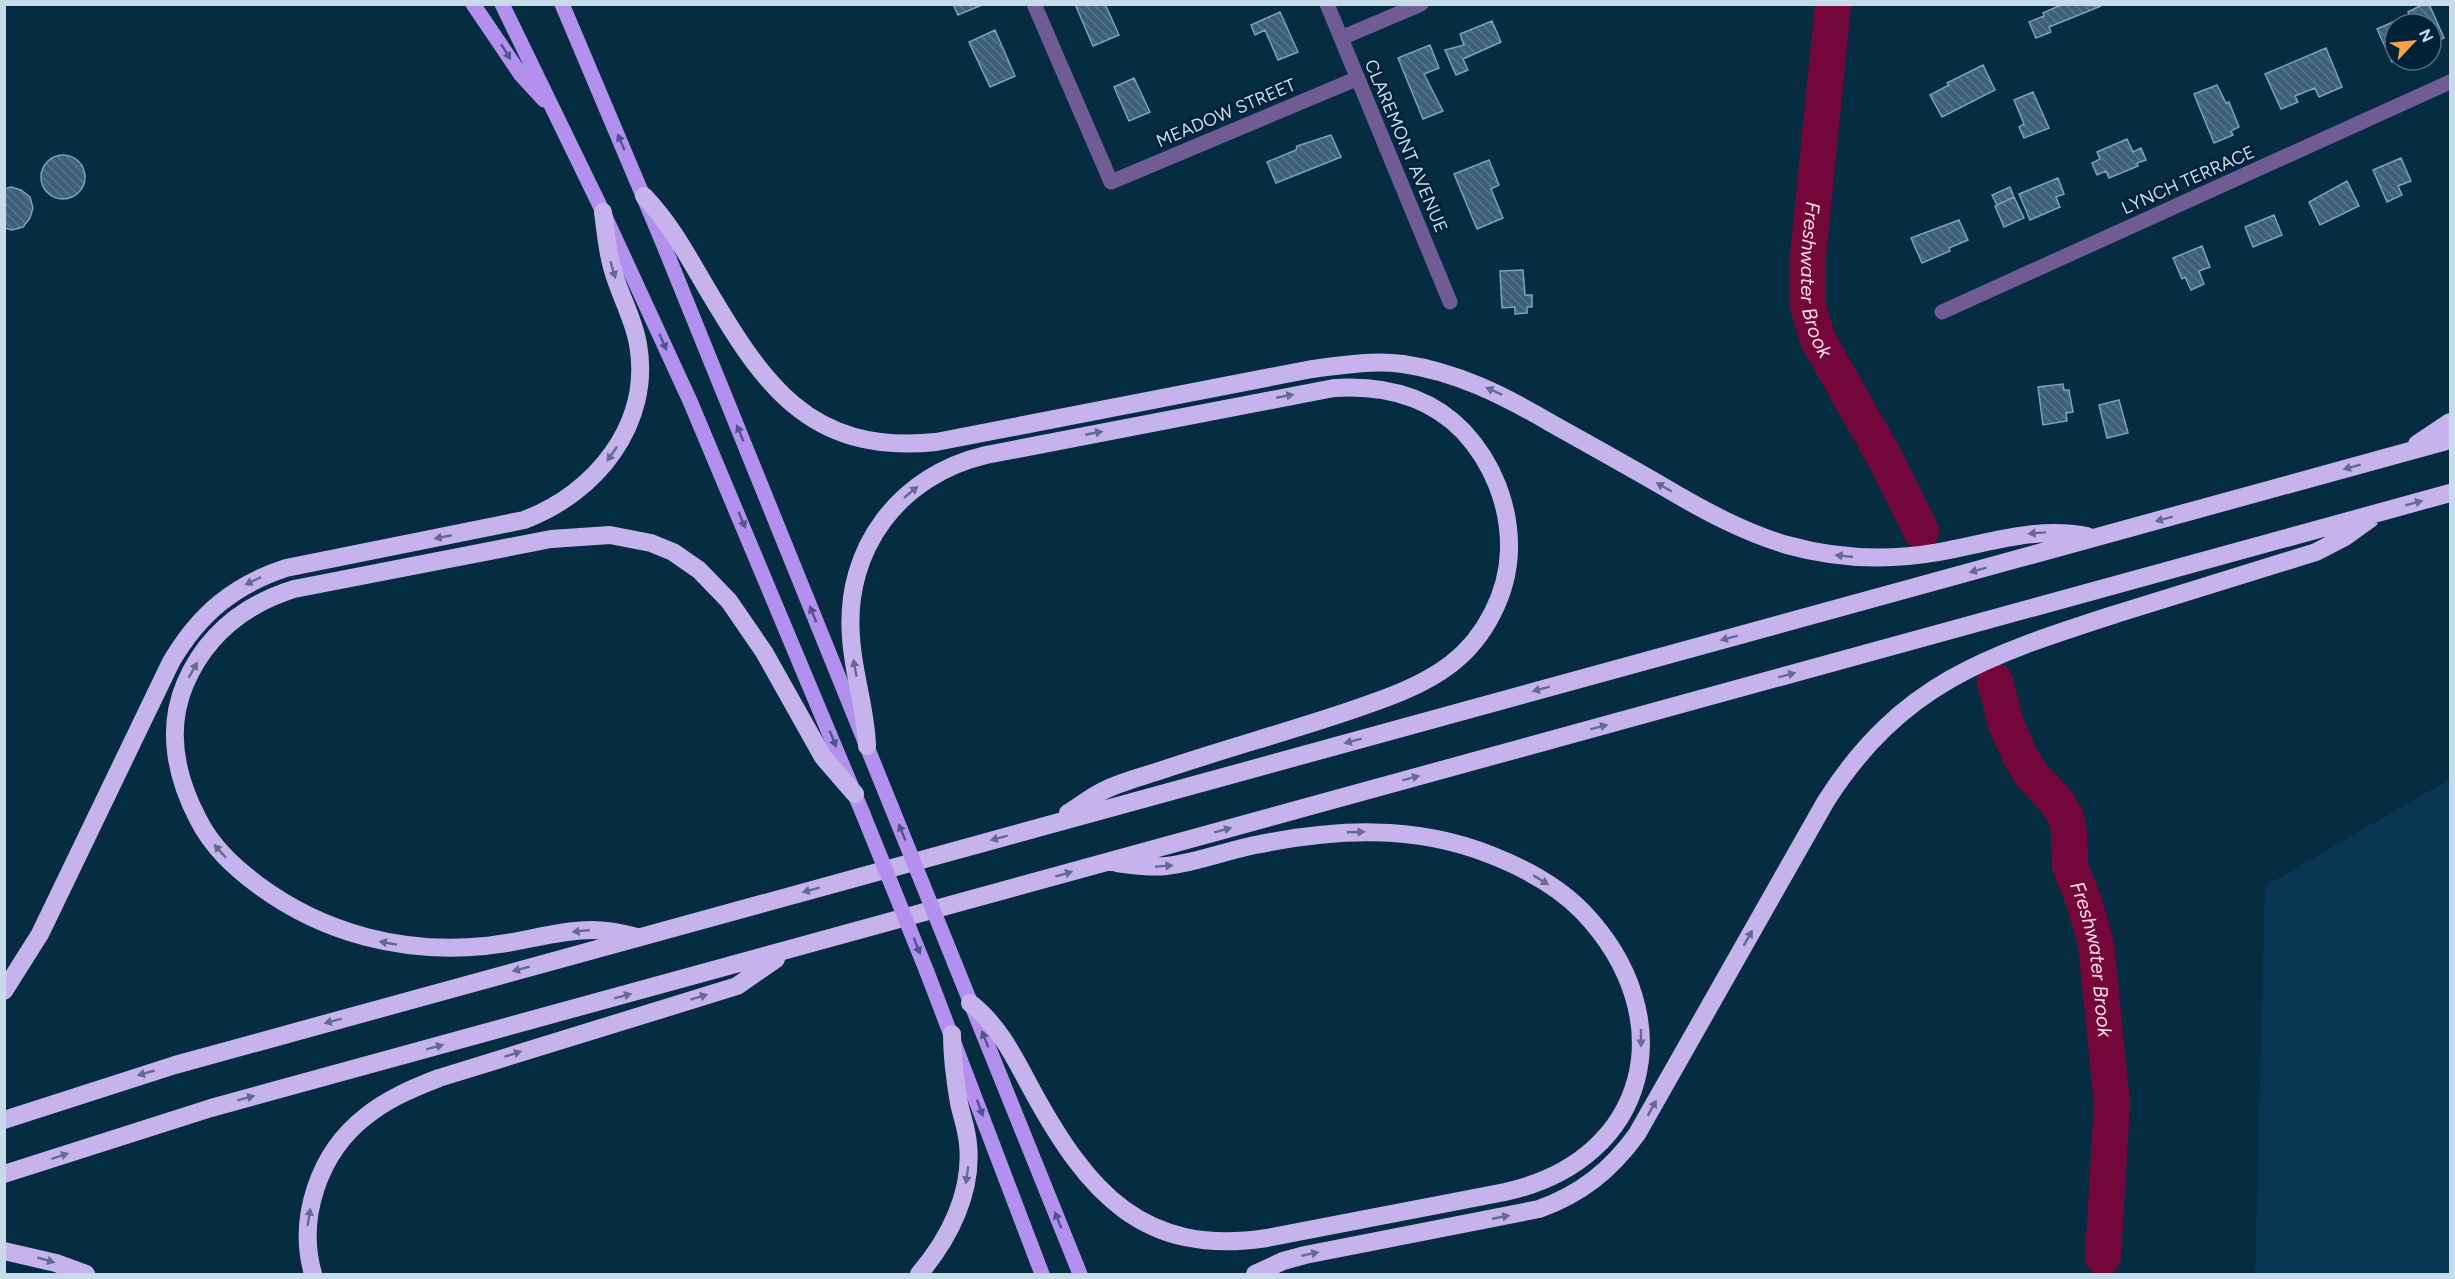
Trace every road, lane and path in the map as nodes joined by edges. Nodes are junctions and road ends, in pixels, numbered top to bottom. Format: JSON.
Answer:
{"nodes":[{"id":1,"x":472,"y":4,"type":"edge"},
{"id":2,"x":502,"y":4,"type":"edge"},
{"id":3,"x":562,"y":4,"type":"edge"},
{"id":4,"x":567,"y":4,"type":"edge"},
{"id":5,"x":1034,"y":4,"type":"edge"},
{"id":6,"x":1327,"y":4,"type":"edge"},
{"id":7,"x":1421,"y":4,"type":"edge"},
{"id":8,"x":570,"y":21,"type":"junction"},
{"id":9,"x":1341,"y":38,"type":"junction"},
{"id":10,"x":1356,"y":79,"type":"junction"},
{"id":11,"x":2451,"y":82,"type":"edge"},
{"id":12,"x":554,"y":110,"type":"junction"},
{"id":13,"x":644,"y":196,"type":"junction"},
{"id":14,"x":603,"y":212,"type":"junction"},
{"id":15,"x":1450,"y":302,"type":"dead end"},
{"id":16,"x":1942,"y":312,"type":"dead end"},
{"id":17,"x":2451,"y":422,"type":"edge"},
{"id":18,"x":2451,"y":440,"type":"edge"},
{"id":19,"x":2408,"y":451,"type":"junction"},
{"id":20,"x":2451,"y":493,"type":"edge"},
{"id":21,"x":2378,"y":513,"type":"junction"},
{"id":22,"x":2095,"y":537,"type":"junction"},
{"id":23,"x":867,"y":746,"type":"junction"},
{"id":24,"x":855,"y":794,"type":"junction"},
{"id":25,"x":1055,"y":822,"type":"junction"},
{"id":26,"x":1106,"y":862,"type":"junction"},
{"id":27,"x":639,"y":937,"type":"junction"},
{"id":28,"x":787,"y":951,"type":"junction"},
{"id":29,"x":4,"y":991,"type":"edge"},
{"id":30,"x":970,"y":1003,"type":"junction"},
{"id":31,"x":952,"y":1034,"type":"junction"},
{"id":32,"x":4,"y":1120,"type":"edge"},
{"id":33,"x":4,"y":1174,"type":"edge"},
{"id":34,"x":4,"y":1251,"type":"edge"},
{"id":35,"x":86,"y":1275,"type":"edge"},
{"id":36,"x":313,"y":1275,"type":"edge"},
{"id":37,"x":918,"y":1275,"type":"edge"},
{"id":38,"x":1042,"y":1275,"type":"edge"},
{"id":39,"x":1080,"y":1275,"type":"edge"},
{"id":40,"x":1255,"y":1275,"type":"edge"}],
"edges":[{"from":1,"to":12,"type":"main road","one_way":true},
{"from":2,"to":12,"type":"main road"},
{"from":3,"to":8,"type":"main road"},
{"from":4,"to":8,"type":"main road"},
{"from":5,"to":10,"type":"street","name":"MEADOW STREET"},
{"from":6,"to":9,"type":"street","name":"CLAREMONT AVENUE"},
{"from":7,"to":9,"type":"street"},
{"from":13,"to":8,"type":"main road","one_way":true},
{"from":9,"to":10,"type":"street","name":"CLAREMONT AVENUE"},
{"from":10,"to":15,"type":"street","name":"CLAREMONT AVENUE"},
{"from":11,"to":16,"type":"street","name":"LYNCH TERRACE"},
{"from":12,"to":14,"type":"main road"},
{"from":22,"to":13,"type":"highway","one_way":true},
{"from":23,"to":13,"type":"main road","one_way":true},
{"from":14,"to":24,"type":"main road","one_way":true},
{"from":14,"to":29,"type":"highway","one_way":true},
{"from":17,"to":19,"type":"highway"},
{"from":18,"to":19,"type":"highway"},
{"from":19,"to":22,"type":"highway","one_way":true},
{"from":21,"to":20,"type":"highway","one_way":true},
{"from":26,"to":21,"type":"highway","one_way":true},
{"from":40,"to":21,"type":"highway","one_way":true},
{"from":22,"to":25,"type":"highway","one_way":true},
{"from":23,"to":25,"type":"highway","one_way":true},
{"from":30,"to":23,"type":"main road","one_way":true,"bridge":true},
{"from":27,"to":24,"type":"highway","one_way":true},
{"from":24,"to":31,"type":"main road","one_way":true,"bridge":true},
{"from":25,"to":27,"type":"highway","one_way":true},
{"from":28,"to":26,"type":"highway","one_way":true},
{"from":26,"to":30,"type":"highway","one_way":true},
{"from":27,"to":32,"type":"highway","one_way":true},
{"from":33,"to":28,"type":"highway","one_way":true},
{"from":36,"to":28,"type":"highway","one_way":true},
{"from":39,"to":30,"type":"main road","one_way":true},
{"from":31,"to":37,"type":"highway","one_way":true},
{"from":31,"to":38,"type":"main road","one_way":true},
{"from":34,"to":35,"type":"highway","one_way":true}]}
